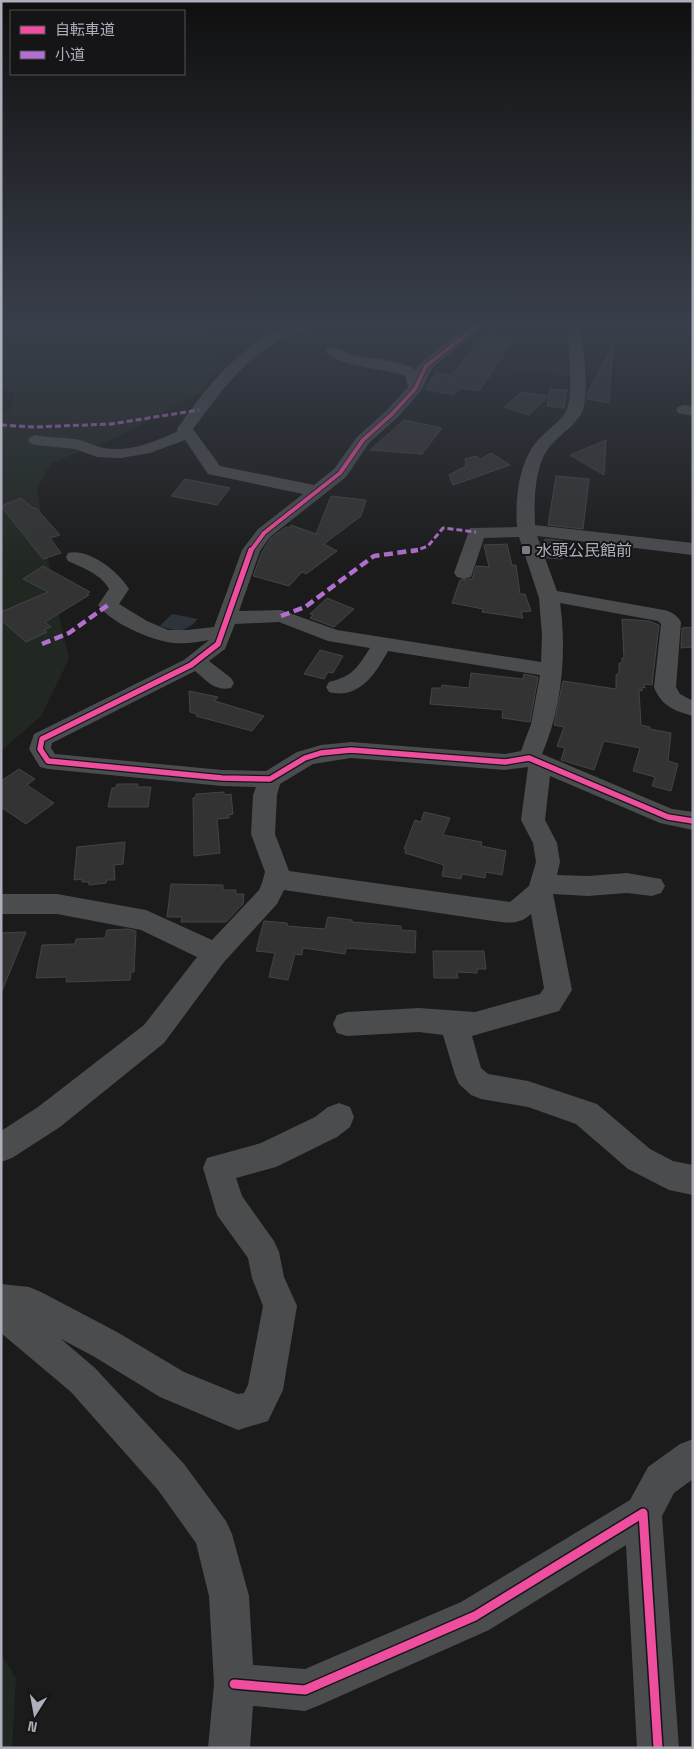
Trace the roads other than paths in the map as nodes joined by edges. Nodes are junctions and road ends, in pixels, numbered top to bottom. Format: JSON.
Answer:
{"nodes":[{"id":1,"x":202,"y":407,"type":"edge"},
{"id":2,"x":399,"y":407,"type":"edge"},
{"id":3,"x":575,"y":407,"type":"edge"},
{"id":4,"x":188,"y":433,"type":"junction"},
{"id":5,"x":36,"y":440,"type":"dead end"},
{"id":6,"x":316,"y":491,"type":"junction"},
{"id":7,"x":526,"y":530,"type":"junction"},
{"id":8,"x":693,"y":549,"type":"edge"},
{"id":9,"x":75,"y":557,"type":"dead end"},
{"id":10,"x":464,"y":573,"type":"dead end"},
{"id":11,"x":548,"y":595,"type":"junction"},
{"id":12,"x":225,"y":625,"type":"junction"},
{"id":13,"x":383,"y":643,"type":"junction"},
{"id":14,"x":196,"y":661,"type":"junction"},
{"id":15,"x":550,"y":670,"type":"junction"},
{"id":16,"x":223,"y":683,"type":"dead end"},
{"id":17,"x":337,"y":688,"type":"dead end"},
{"id":18,"x":693,"y":709,"type":"edge"},
{"id":19,"x":534,"y":761,"type":"junction"},
{"id":20,"x":270,"y":779,"type":"junction"},
{"id":21,"x":693,"y":821,"type":"edge"},
{"id":22,"x":276,"y":879,"type":"junction"},
{"id":23,"x":652,"y":886,"type":"dead end"},
{"id":24,"x":541,"y":888,"type":"junction"},
{"id":25,"x":1,"y":904,"type":"edge"},
{"id":26,"x":215,"y":954,"type":"junction"},
{"id":27,"x":347,"y":1024,"type":"dead end"},
{"id":28,"x":454,"y":1024,"type":"junction"},
{"id":29,"x":339,"y":1117,"type":"dead end"},
{"id":30,"x":1,"y":1148,"type":"edge"},
{"id":31,"x":693,"y":1180,"type":"edge"},
{"id":32,"x":1,"y":1301,"type":"edge"},
{"id":33,"x":1,"y":1311,"type":"edge"},
{"id":34,"x":693,"y":1457,"type":"edge"},
{"id":35,"x":643,"y":1512,"type":"junction"},
{"id":36,"x":234,"y":1684,"type":"junction"},
{"id":37,"x":229,"y":1748,"type":"edge"},
{"id":38,"x":658,"y":1748,"type":"edge"}],
"edges":[{"from":1,"to":4,"type":"street"},
{"from":2,"to":6,"type":"street"},
{"from":3,"to":7,"type":"street"},
{"from":4,"to":5,"type":"street"},
{"from":4,"to":6,"type":"street"},
{"from":6,"to":12,"type":"street"},
{"from":7,"to":8,"type":"street"},
{"from":7,"to":10,"type":"street"},
{"from":7,"to":11,"type":"street"},
{"from":9,"to":12,"type":"street"},
{"from":11,"to":15,"type":"street"},
{"from":11,"to":18,"type":"street"},
{"from":12,"to":13,"type":"street"},
{"from":12,"to":14,"type":"street"},
{"from":13,"to":15,"type":"street"},
{"from":13,"to":17,"type":"street"},
{"from":14,"to":16,"type":"street"},
{"from":14,"to":20,"type":"street"},
{"from":15,"to":19,"type":"street"},
{"from":19,"to":20,"type":"street"},
{"from":19,"to":21,"type":"street"},
{"from":19,"to":24,"type":"street"},
{"from":20,"to":22,"type":"street"},
{"from":22,"to":24,"type":"street"},
{"from":22,"to":26,"type":"street"},
{"from":23,"to":24,"type":"street"},
{"from":24,"to":28,"type":"street"},
{"from":25,"to":26,"type":"street"},
{"from":26,"to":30,"type":"street"},
{"from":27,"to":28,"type":"street"},
{"from":28,"to":31,"type":"street"},
{"from":29,"to":32,"type":"street"},
{"from":33,"to":36,"type":"street"},
{"from":34,"to":35,"type":"street"},
{"from":35,"to":36,"type":"street"},
{"from":35,"to":38,"type":"street"},
{"from":36,"to":37,"type":"street"}]}
